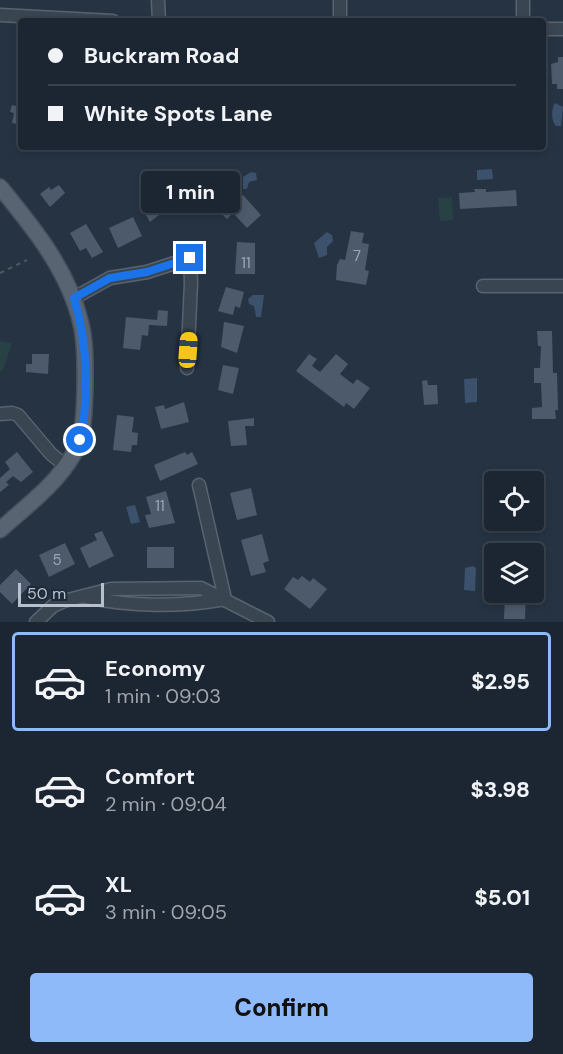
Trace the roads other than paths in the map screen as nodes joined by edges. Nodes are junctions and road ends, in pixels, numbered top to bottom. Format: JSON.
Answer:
{"nodes":[{"id":1,"x":159,"y":0,"type":"edge"},
{"id":2,"x":340,"y":0,"type":"edge"},
{"id":3,"x":523,"y":0,"type":"edge"},
{"id":4,"x":0,"y":15,"type":"edge"},
{"id":5,"x":56,"y":18,"type":"edge"},
{"id":6,"x":159,"y":18,"type":"edge"},
{"id":7,"x":340,"y":18,"type":"edge"},
{"id":8,"x":523,"y":18,"type":"edge"},
{"id":9,"x":546,"y":29,"type":"edge"},
{"id":10,"x":563,"y":29,"type":"edge"},
{"id":11,"x":0,"y":187,"type":"edge"},
{"id":12,"x":483,"y":286,"type":"dead end"},
{"id":13,"x":563,"y":286,"type":"edge"},
{"id":14,"x":74,"y":298,"type":"junction"},
{"id":15,"x":187,"y":368,"type":"dead end"},
{"id":16,"x":0,"y":414,"type":"edge"},
{"id":17,"x":66,"y":466,"type":"junction"},
{"id":18,"x":199,"y":486,"type":"dead end"},
{"id":19,"x":0,"y":530,"type":"edge"},
{"id":20,"x":225,"y":599,"type":"junction"},
{"id":21,"x":36,"y":622,"type":"edge"},
{"id":22,"x":268,"y":622,"type":"edge"}],
"edges":[{"from":1,"to":6,"type":"street"},
{"from":2,"to":7,"type":"street"},
{"from":3,"to":8,"type":"street"},
{"from":4,"to":5,"type":"street"},
{"from":9,"to":10,"type":"street"},
{"from":11,"to":14,"type":"main road"},
{"from":12,"to":13,"type":"street"},
{"from":14,"to":15,"type":"street"},
{"from":14,"to":17,"type":"main road"},
{"from":16,"to":17,"type":"street"},
{"from":17,"to":19,"type":"main road"},
{"from":18,"to":20,"type":"street"},
{"from":20,"to":21,"type":"street"},
{"from":20,"to":22,"type":"street"}]}
